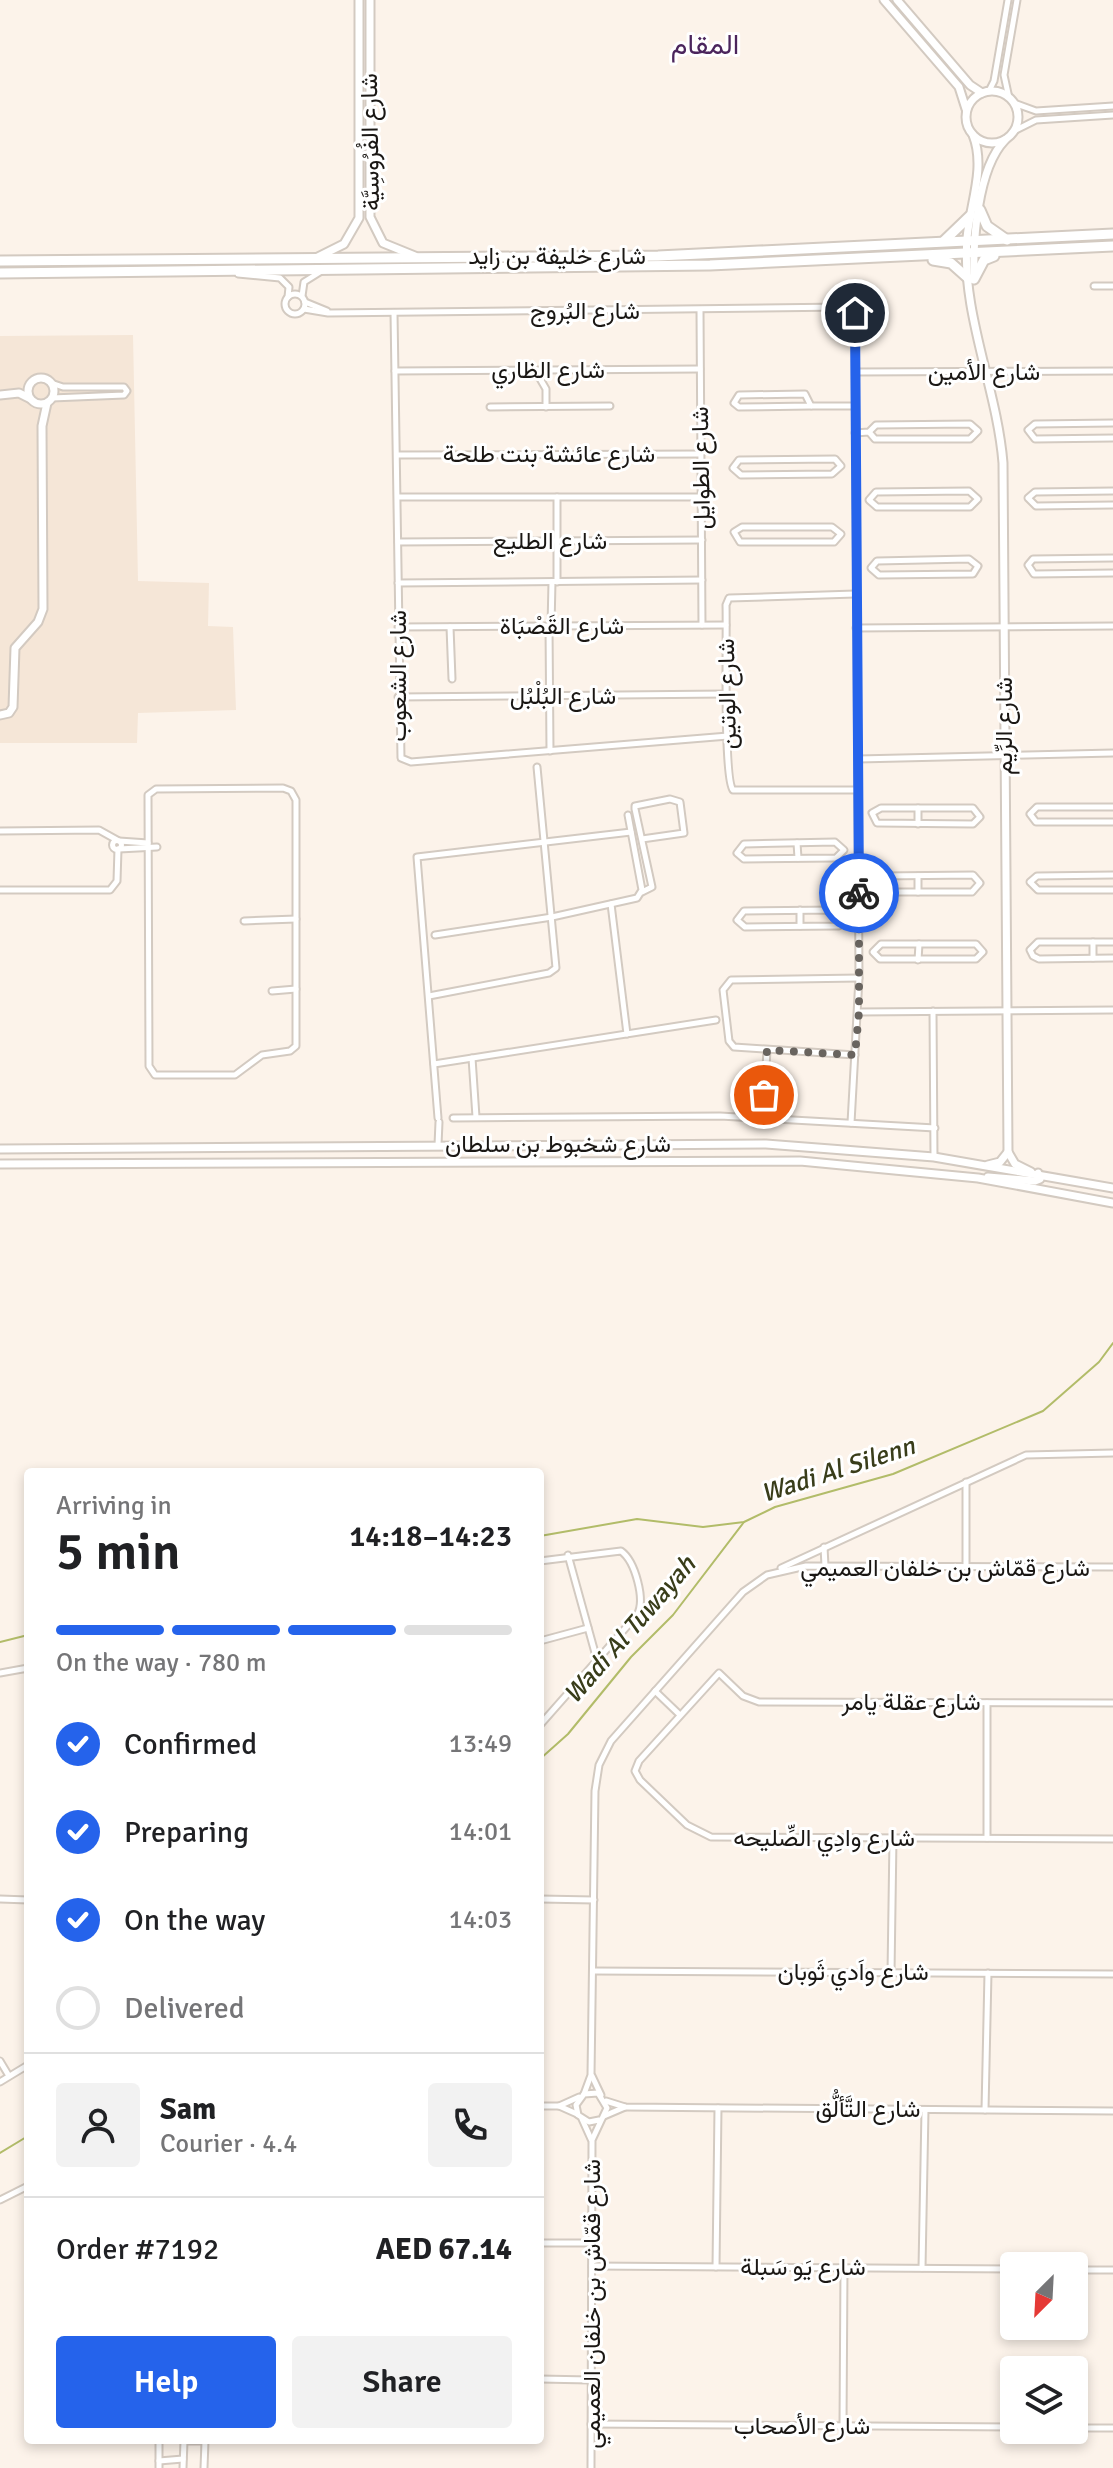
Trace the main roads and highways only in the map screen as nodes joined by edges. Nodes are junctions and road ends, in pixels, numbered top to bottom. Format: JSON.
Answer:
{"nodes":[{"id":1,"x":980,"y":210,"type":"road end"},
{"id":2,"x":970,"y":216,"type":"road end"},
{"id":3,"x":1113,"y":234,"type":"edge"},
{"id":4,"x":1007,"y":240,"type":"junction"},
{"id":5,"x":940,"y":243,"type":"junction"},
{"id":6,"x":1113,"y":246,"type":"edge"},
{"id":7,"x":1021,"y":251,"type":"junction"},
{"id":8,"x":914,"y":256,"type":"junction"},
{"id":9,"x":0,"y":261,"type":"edge"},
{"id":10,"x":0,"y":276,"type":"edge"}],
"edges":[{"from":1,"to":4,"type":"highway"},
{"from":2,"to":5,"type":"highway"},
{"from":3,"to":4,"type":"highway","name":"شارع خليفة بن زايد"},
{"from":4,"to":5,"type":"highway","name":"شارع خليفة بن زايد"},
{"from":5,"to":9,"type":"highway","name":"شارع خليفة بن زايد"},
{"from":6,"to":7,"type":"highway","name":"شارع خليفة بن زايد"},
{"from":7,"to":8,"type":"highway","name":"شارع خليفة بن زايد"},
{"from":7,"to":8,"type":"highway"},
{"from":8,"to":10,"type":"highway","name":"شارع خليفة بن زايد"}]}
